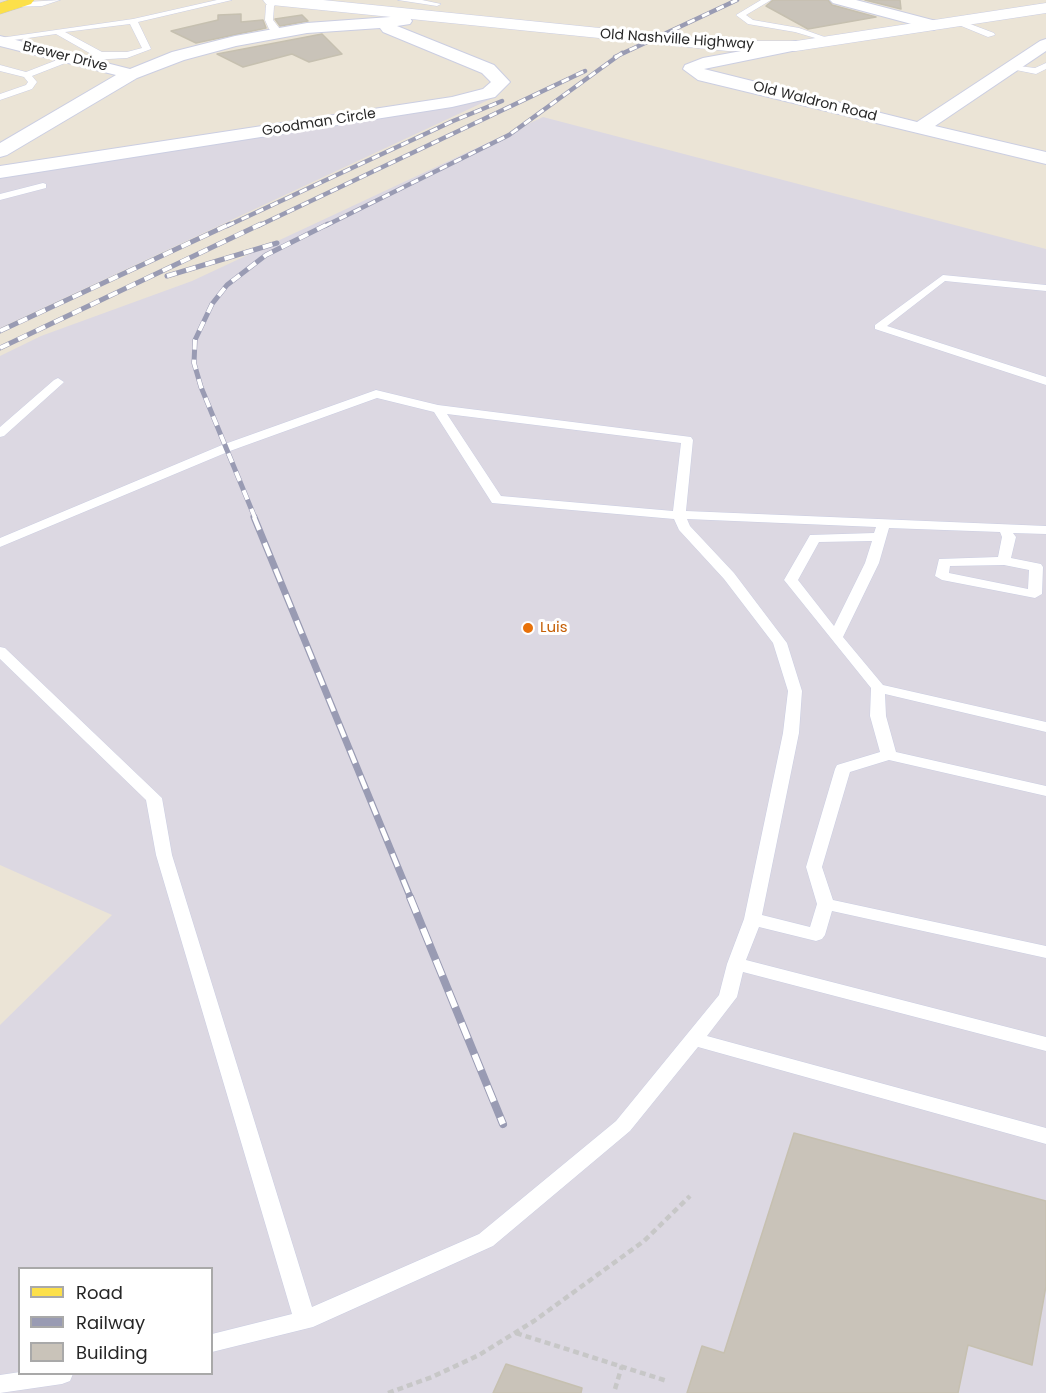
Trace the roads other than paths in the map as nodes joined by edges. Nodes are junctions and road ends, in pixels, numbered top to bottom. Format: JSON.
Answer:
{"nodes":[{"id":1,"x":56,"y":0,"type":"edge"},
{"id":2,"x":228,"y":0,"type":"edge"},
{"id":3,"x":274,"y":0,"type":"edge"},
{"id":4,"x":402,"y":0,"type":"edge"},
{"id":5,"x":767,"y":0,"type":"edge"},
{"id":6,"x":838,"y":0,"type":"edge"},
{"id":7,"x":299,"y":1,"type":"edge"},
{"id":8,"x":12,"y":4,"type":"edge"},
{"id":9,"x":435,"y":7,"type":"edge"},
{"id":10,"x":1046,"y":8,"type":"edge"},
{"id":11,"x":450,"y":19,"type":"junction"},
{"id":12,"x":133,"y":21,"type":"junction"},
{"id":13,"x":957,"y":21,"type":"junction"},
{"id":14,"x":384,"y":22,"type":"junction"},
{"id":15,"x":934,"y":25,"type":"junction"},
{"id":16,"x":57,"y":31,"type":"junction"},
{"id":17,"x":279,"y":33,"type":"junction"},
{"id":18,"x":991,"y":35,"type":"dead end"},
{"id":19,"x":0,"y":40,"type":"edge"},
{"id":20,"x":832,"y":41,"type":"junction"},
{"id":21,"x":1046,"y":44,"type":"edge"},
{"id":22,"x":796,"y":46,"type":"junction"},
{"id":23,"x":85,"y":59,"type":"junction"},
{"id":24,"x":1046,"y":66,"type":"edge"},
{"id":25,"x":0,"y":68,"type":"edge"},
{"id":26,"x":1010,"y":68,"type":"junction"},
{"id":27,"x":131,"y":74,"type":"junction"},
{"id":28,"x":27,"y":75,"type":"junction"},
{"id":29,"x":0,"y":97,"type":"edge"},
{"id":30,"x":920,"y":128,"type":"junction"},
{"id":31,"x":0,"y":151,"type":"edge"},
{"id":32,"x":1046,"y":158,"type":"edge"},
{"id":33,"x":0,"y":172,"type":"edge"},
{"id":34,"x":43,"y":186,"type":"dead end"},
{"id":35,"x":0,"y":197,"type":"edge"},
{"id":36,"x":1046,"y":288,"type":"edge"},
{"id":37,"x":1046,"y":381,"type":"edge"},
{"id":38,"x":58,"y":382,"type":"dead end"},
{"id":39,"x":438,"y":408,"type":"junction"},
{"id":40,"x":0,"y":433,"type":"edge"},
{"id":41,"x":680,"y":515,"type":"junction"},
{"id":42,"x":1005,"y":529,"type":"junction"},
{"id":43,"x":882,"y":530,"type":"junction"},
{"id":44,"x":1046,"y":530,"type":"edge"},
{"id":45,"x":0,"y":543,"type":"edge"},
{"id":46,"x":1004,"y":561,"type":"junction"},
{"id":47,"x":836,"y":637,"type":"junction"},
{"id":48,"x":0,"y":651,"type":"edge"},
{"id":49,"x":878,"y":688,"type":"junction"},
{"id":50,"x":1046,"y":727,"type":"edge"},
{"id":51,"x":889,"y":755,"type":"junction"},
{"id":52,"x":1046,"y":791,"type":"edge"},
{"id":53,"x":826,"y":904,"type":"junction"},
{"id":54,"x":753,"y":919,"type":"junction"},
{"id":55,"x":1046,"y":952,"type":"edge"},
{"id":56,"x":736,"y":964,"type":"junction"},
{"id":57,"x":693,"y":1039,"type":"junction"},
{"id":58,"x":1046,"y":1044,"type":"edge"},
{"id":59,"x":1046,"y":1136,"type":"edge"},
{"id":60,"x":306,"y":1320,"type":"junction"},
{"id":61,"x":213,"y":1343,"type":"edge"},
{"id":62,"x":56,"y":1375,"type":"edge"},
{"id":63,"x":0,"y":1385,"type":"edge"}],
"edges":[{"from":1,"to":8,"type":"lane"},
{"from":2,"to":12,"type":"lane"},
{"from":3,"to":7,"type":"main road","name":"Old Nashville Highway"},
{"from":3,"to":17,"type":"lane"},
{"from":4,"to":9,"type":"lane"},
{"from":5,"to":20,"type":"lane"},
{"from":6,"to":15,"type":"street"},
{"from":7,"to":9,"type":"main road","name":"Old Nashville Highway"},
{"from":9,"to":11,"type":"main road","name":"Old Nashville Highway"},
{"from":10,"to":13,"type":"main road","name":"Old Nashville Highway"},
{"from":11,"to":14,"type":"street","name":"Old Nashville Highway"},
{"from":11,"to":22,"type":"main road","name":"Old Nashville Highway"},
{"from":12,"to":16,"type":"lane"},
{"from":12,"to":23,"type":"lane"},
{"from":13,"to":15,"type":"main road","name":"Old Nashville Highway"},
{"from":13,"to":18,"type":"lane"},
{"from":14,"to":17,"type":"street","name":"Old Nashville Highway"},
{"from":14,"to":33,"type":"street","name":"Goodman Circle"},
{"from":15,"to":20,"type":"main road","name":"Old Nashville Highway"},
{"from":16,"to":19,"type":"lane"},
{"from":16,"to":23,"type":"lane"},
{"from":17,"to":27,"type":"street","name":"Old Nashville Highway"},
{"from":19,"to":23,"type":"street","name":"Brewer Drive"},
{"from":20,"to":22,"type":"main road","name":"Old Nashville Highway"},
{"from":21,"to":26,"type":"street"},
{"from":22,"to":30,"type":"street","name":"Old Waldron Road"},
{"from":23,"to":27,"type":"street","name":"Brewer Drive"},
{"from":23,"to":28,"type":"lane"},
{"from":24,"to":26,"type":"lane"},
{"from":25,"to":28,"type":"lane"},
{"from":26,"to":30,"type":"street"},
{"from":27,"to":31,"type":"street","name":"Old Nashville Highway"},
{"from":28,"to":29,"type":"lane"},
{"from":30,"to":32,"type":"street","name":"Old Waldron Road"},
{"from":34,"to":35,"type":"lane"},
{"from":36,"to":37,"type":"lane"},
{"from":38,"to":40,"type":"lane"},
{"from":39,"to":41,"type":"lane"},
{"from":39,"to":41,"type":"lane"},
{"from":39,"to":45,"type":"lane"},
{"from":41,"to":43,"type":"lane"},
{"from":41,"to":54,"type":"lane"},
{"from":42,"to":43,"type":"lane"},
{"from":42,"to":44,"type":"lane"},
{"from":42,"to":46,"type":"lane"},
{"from":43,"to":47,"type":"lane"},
{"from":43,"to":47,"type":"lane"},
{"from":46,"to":46,"type":"lane"},
{"from":47,"to":49,"type":"lane"},
{"from":48,"to":60,"type":"lane"},
{"from":49,"to":50,"type":"lane"},
{"from":49,"to":51,"type":"lane"},
{"from":51,"to":52,"type":"lane"},
{"from":51,"to":53,"type":"lane"},
{"from":53,"to":54,"type":"lane"},
{"from":53,"to":55,"type":"lane"},
{"from":54,"to":56,"type":"lane"},
{"from":56,"to":57,"type":"lane"},
{"from":56,"to":58,"type":"lane"},
{"from":57,"to":59,"type":"lane"},
{"from":57,"to":60,"type":"lane"},
{"from":60,"to":61,"type":"lane"},
{"from":62,"to":63,"type":"lane"}]}
